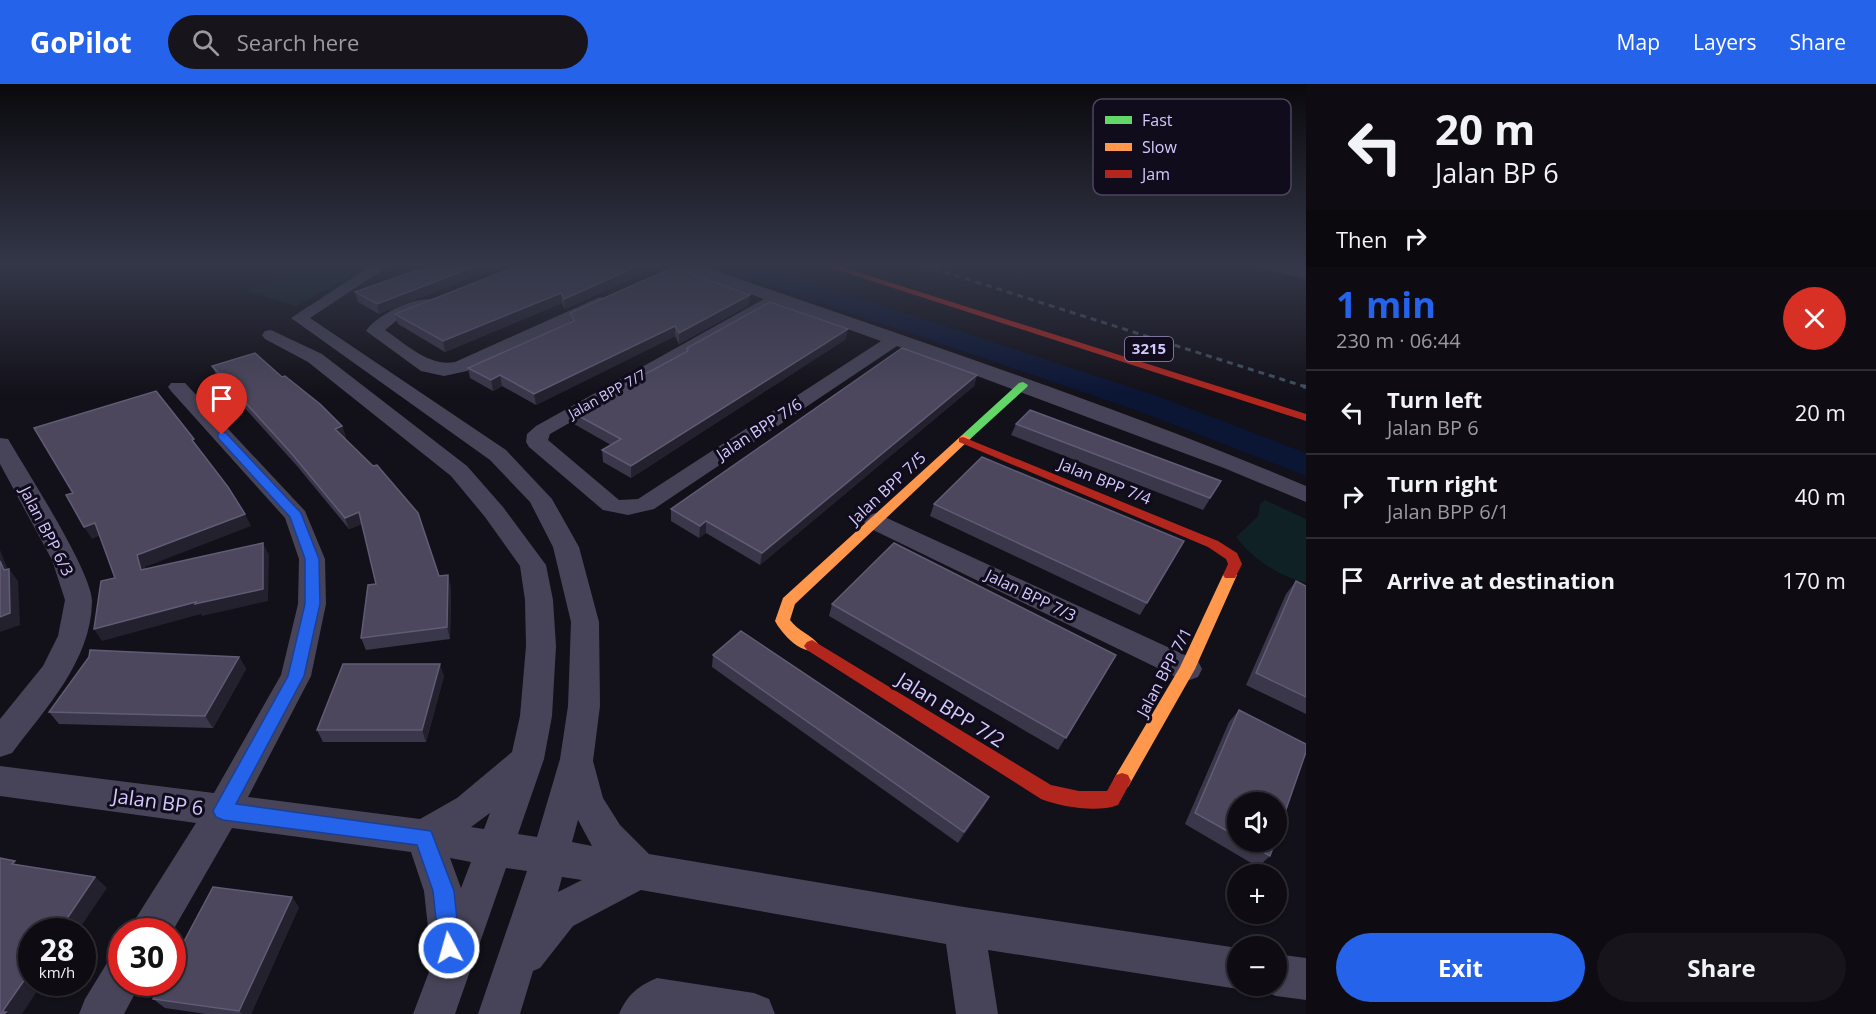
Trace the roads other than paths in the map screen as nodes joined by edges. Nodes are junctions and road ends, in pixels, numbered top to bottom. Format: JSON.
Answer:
{"nodes":[{"id":1,"x":314,"y":308,"type":"edge"},
{"id":2,"x":416,"y":308,"type":"edge"},
{"id":3,"x":586,"y":308,"type":"edge"},
{"id":4,"x":759,"y":308,"type":"edge"},
{"id":5,"x":806,"y":308,"type":"edge"},
{"id":6,"x":963,"y":308,"type":"edge"},
{"id":7,"x":970,"y":308,"type":"edge"},
{"id":8,"x":984,"y":315,"type":"junction"},
{"id":9,"x":271,"y":335,"type":"dead end"},
{"id":10,"x":894,"y":340,"type":"junction"},
{"id":11,"x":1023,"y":385,"type":"junction"},
{"id":12,"x":178,"y":387,"type":"dead end"},
{"id":13,"x":1306,"y":418,"type":"edge"},
{"id":14,"x":963,"y":440,"type":"junction"},
{"id":15,"x":0,"y":444,"type":"edge"},
{"id":16,"x":1306,"y":495,"type":"edge"},
{"id":17,"x":620,"y":509,"type":"joint"},
{"id":18,"x":876,"y":520,"type":"junction"},
{"id":19,"x":1232,"y":556,"type":"joint"},
{"id":20,"x":782,"y":621,"type":"joint"},
{"id":21,"x":1187,"y":669,"type":"junction"},
{"id":22,"x":0,"y":743,"type":"edge"},
{"id":23,"x":527,"y":759,"type":"junction"},
{"id":24,"x":577,"y":759,"type":"junction"},
{"id":25,"x":0,"y":781,"type":"edge"},
{"id":26,"x":1112,"y":799,"type":"joint"},
{"id":27,"x":223,"y":811,"type":"junction"},
{"id":28,"x":424,"y":837,"type":"junction"},
{"id":29,"x":494,"y":848,"type":"junction"},
{"id":30,"x":550,"y":857,"type":"junction"},
{"id":31,"x":639,"y":871,"type":"junction"},
{"id":32,"x":158,"y":918,"type":"edge"},
{"id":33,"x":964,"y":927,"type":"junction"},
{"id":34,"x":452,"y":967,"type":"junction"},
{"id":35,"x":1227,"y":967,"type":"edge"},
{"id":36,"x":1287,"y":976,"type":"edge"},
{"id":37,"x":1306,"y":979,"type":"edge"},
{"id":38,"x":111,"y":996,"type":"edge"},
{"id":39,"x":504,"y":999,"type":"edge"},
{"id":40,"x":648,"y":1006,"type":"edge"},
{"id":41,"x":100,"y":1014,"type":"edge"},
{"id":42,"x":434,"y":1014,"type":"edge"},
{"id":43,"x":754,"y":1014,"type":"edge"},
{"id":44,"x":977,"y":1014,"type":"edge"}],
"edges":[{"from":1,"to":24,"type":"street"},
{"from":2,"to":3,"type":"street"},
{"from":4,"to":17,"type":"street","name":"Jalan BPP 7/7"},
{"from":5,"to":10,"type":"street"},
{"from":6,"to":8,"type":"street","number":"3215"},
{"from":7,"to":8,"type":"street"},
{"from":8,"to":13,"type":"street","number":"3215"},
{"from":9,"to":23,"type":"street"},
{"from":10,"to":11,"type":"street"},
{"from":10,"to":17,"type":"street","name":"Jalan BPP 7/6"},
{"from":11,"to":14,"type":"street","name":"Jalan BPP 7/5"},
{"from":11,"to":16,"type":"street"},
{"from":12,"to":27,"type":"street"},
{"from":14,"to":18,"type":"street","name":"Jalan BPP 7/5"},
{"from":14,"to":19,"type":"street","name":"Jalan BPP 7/4"},
{"from":15,"to":22,"type":"street","name":"Jalan BPP 6/3"},
{"from":18,"to":20,"type":"street","name":"Jalan BPP 7/5"},
{"from":18,"to":21,"type":"street","name":"Jalan BPP 7/3"},
{"from":19,"to":21,"type":"street","name":"Jalan BPP 7/1"},
{"from":20,"to":26,"type":"street","name":"Jalan BPP 7/2"},
{"from":21,"to":26,"type":"street","name":"Jalan BPP 7/1"},
{"from":23,"to":28,"type":"street"},
{"from":23,"to":29,"type":"street"},
{"from":24,"to":30,"type":"street"},
{"from":24,"to":31,"type":"street"},
{"from":25,"to":27,"type":"street","name":"Jalan BP 6"},
{"from":27,"to":28,"type":"street","name":"Jalan BP 6"},
{"from":27,"to":32,"type":"street"},
{"from":28,"to":29,"type":"street","name":"Jalan BP 6"},
{"from":28,"to":34,"type":"street"},
{"from":29,"to":30,"type":"street","name":"Jalan BP 6"},
{"from":29,"to":34,"type":"street"},
{"from":30,"to":31,"type":"street","name":"Jalan BP 6"},
{"from":30,"to":39,"type":"street"},
{"from":31,"to":33,"type":"street","name":"Jalan BP 6"},
{"from":31,"to":39,"type":"street"},
{"from":33,"to":35,"type":"street","name":"Jalan BP 6"},
{"from":33,"to":44,"type":"street"},
{"from":34,"to":42,"type":"street"},
{"from":36,"to":37,"type":"street"},
{"from":38,"to":41,"type":"street"},
{"from":40,"to":43,"type":"street"}]}
